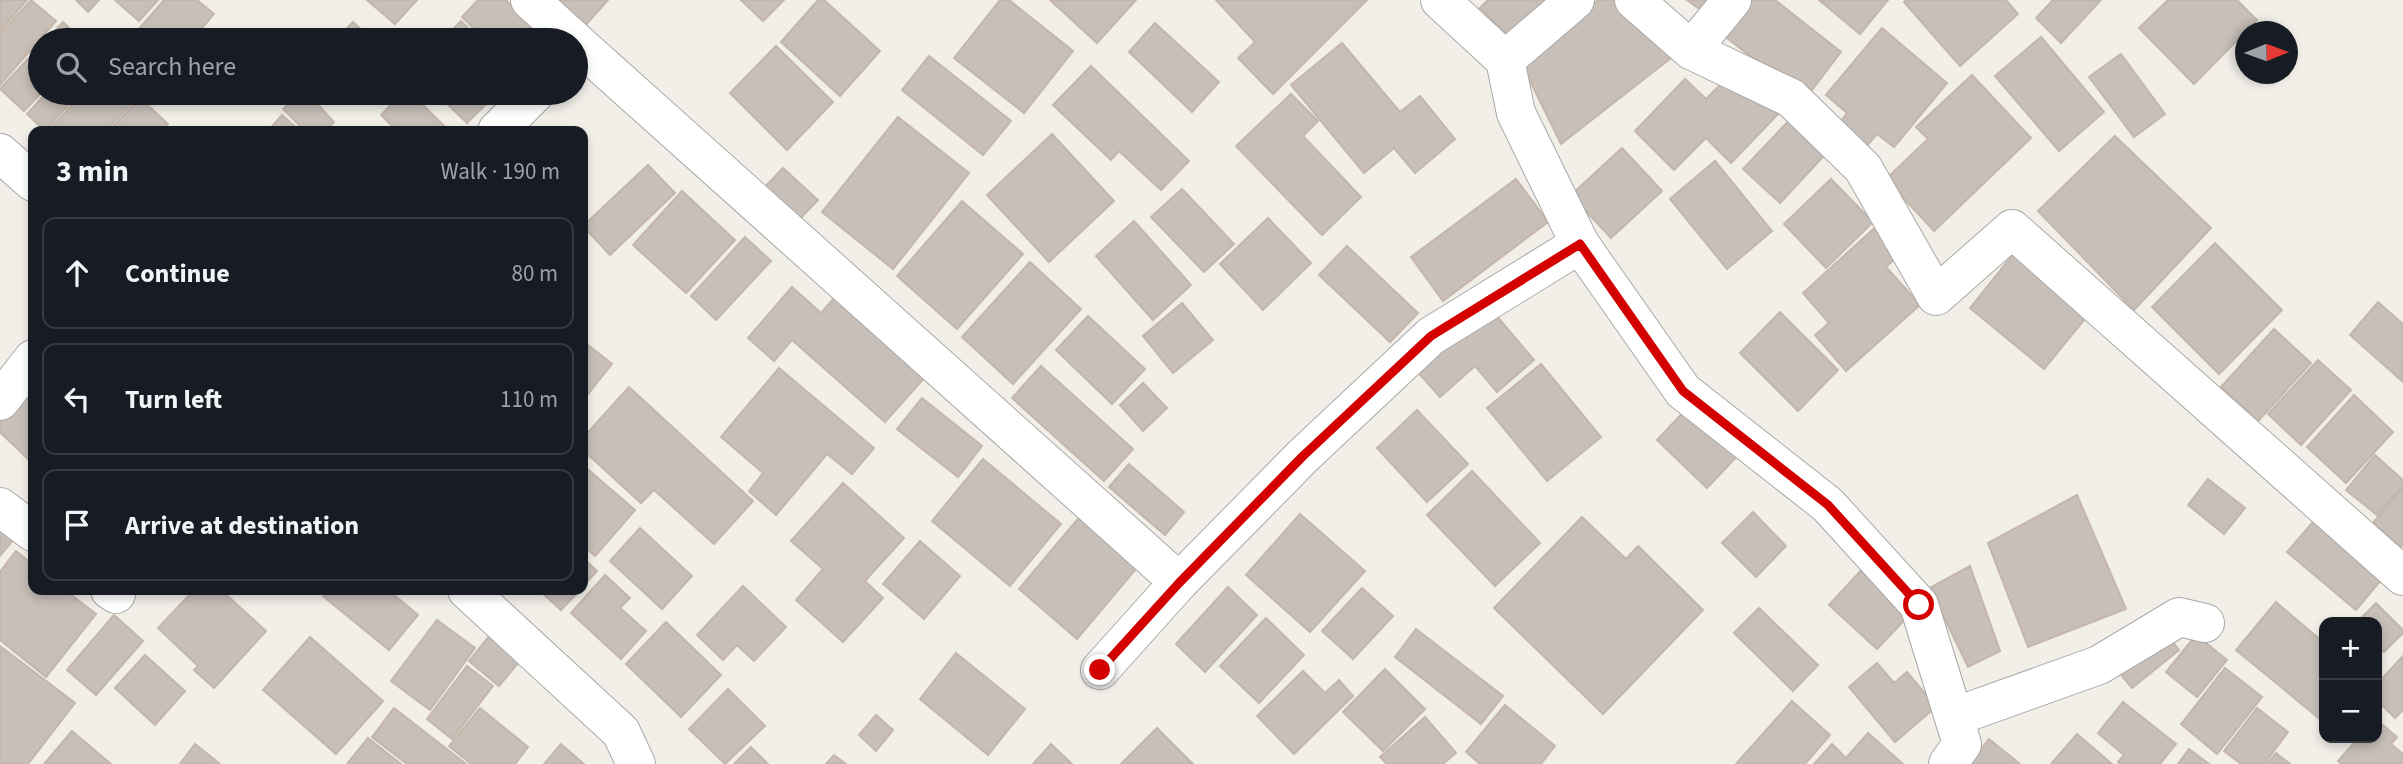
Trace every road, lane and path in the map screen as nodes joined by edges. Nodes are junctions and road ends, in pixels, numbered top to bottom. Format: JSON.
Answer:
{"nodes":[{"id":1,"x":530,"y":0,"type":"edge"},
{"id":2,"x":1440,"y":0,"type":"edge"},
{"id":3,"x":1575,"y":0,"type":"edge"},
{"id":4,"x":1634,"y":0,"type":"edge"},
{"id":5,"x":1732,"y":0,"type":"edge"},
{"id":6,"x":559,"y":28,"type":"edge"},
{"id":7,"x":1691,"y":50,"type":"junction"},
{"id":8,"x":588,"y":55,"type":"edge"},
{"id":9,"x":1506,"y":60,"type":"junction"},
{"id":10,"x":523,"y":105,"type":"edge"},
{"id":11,"x":502,"y":126,"type":"edge"},
{"id":12,"x":0,"y":153,"type":"edge"},
{"id":13,"x":28,"y":178,"type":"edge"},
{"id":14,"x":1580,"y":244,"type":"junction"},
{"id":15,"x":28,"y":365,"type":"edge"},
{"id":16,"x":0,"y":401,"type":"edge"},
{"id":17,"x":0,"y":507,"type":"edge"},
{"id":18,"x":28,"y":528,"type":"edge"},
{"id":19,"x":2403,"y":576,"type":"edge"},
{"id":20,"x":1179,"y":583,"type":"junction"},
{"id":21,"x":472,"y":595,"type":"edge"},
{"id":22,"x":2205,"y":623,"type":"dead end"},
{"id":23,"x":1100,"y":670,"type":"dead end"},
{"id":24,"x":1954,"y":717,"type":"junction"},
{"id":25,"x":636,"y":764,"type":"edge"},
{"id":26,"x":1948,"y":764,"type":"edge"}],
"edges":[{"from":1,"to":6,"type":"street"},
{"from":2,"to":9,"type":"street"},
{"from":3,"to":9,"type":"street"},
{"from":4,"to":7,"type":"street"},
{"from":5,"to":7,"type":"street"},
{"from":7,"to":19,"type":"street"},
{"from":8,"to":20,"type":"street"},
{"from":9,"to":14,"type":"street"},
{"from":10,"to":11,"type":"street"},
{"from":12,"to":13,"type":"street"},
{"from":14,"to":20,"type":"street"},
{"from":14,"to":24,"type":"street"},
{"from":15,"to":16,"type":"street"},
{"from":17,"to":18,"type":"street"},
{"from":20,"to":23,"type":"street"},
{"from":21,"to":25,"type":"street"},
{"from":22,"to":24,"type":"street"},
{"from":24,"to":26,"type":"street"}]}
